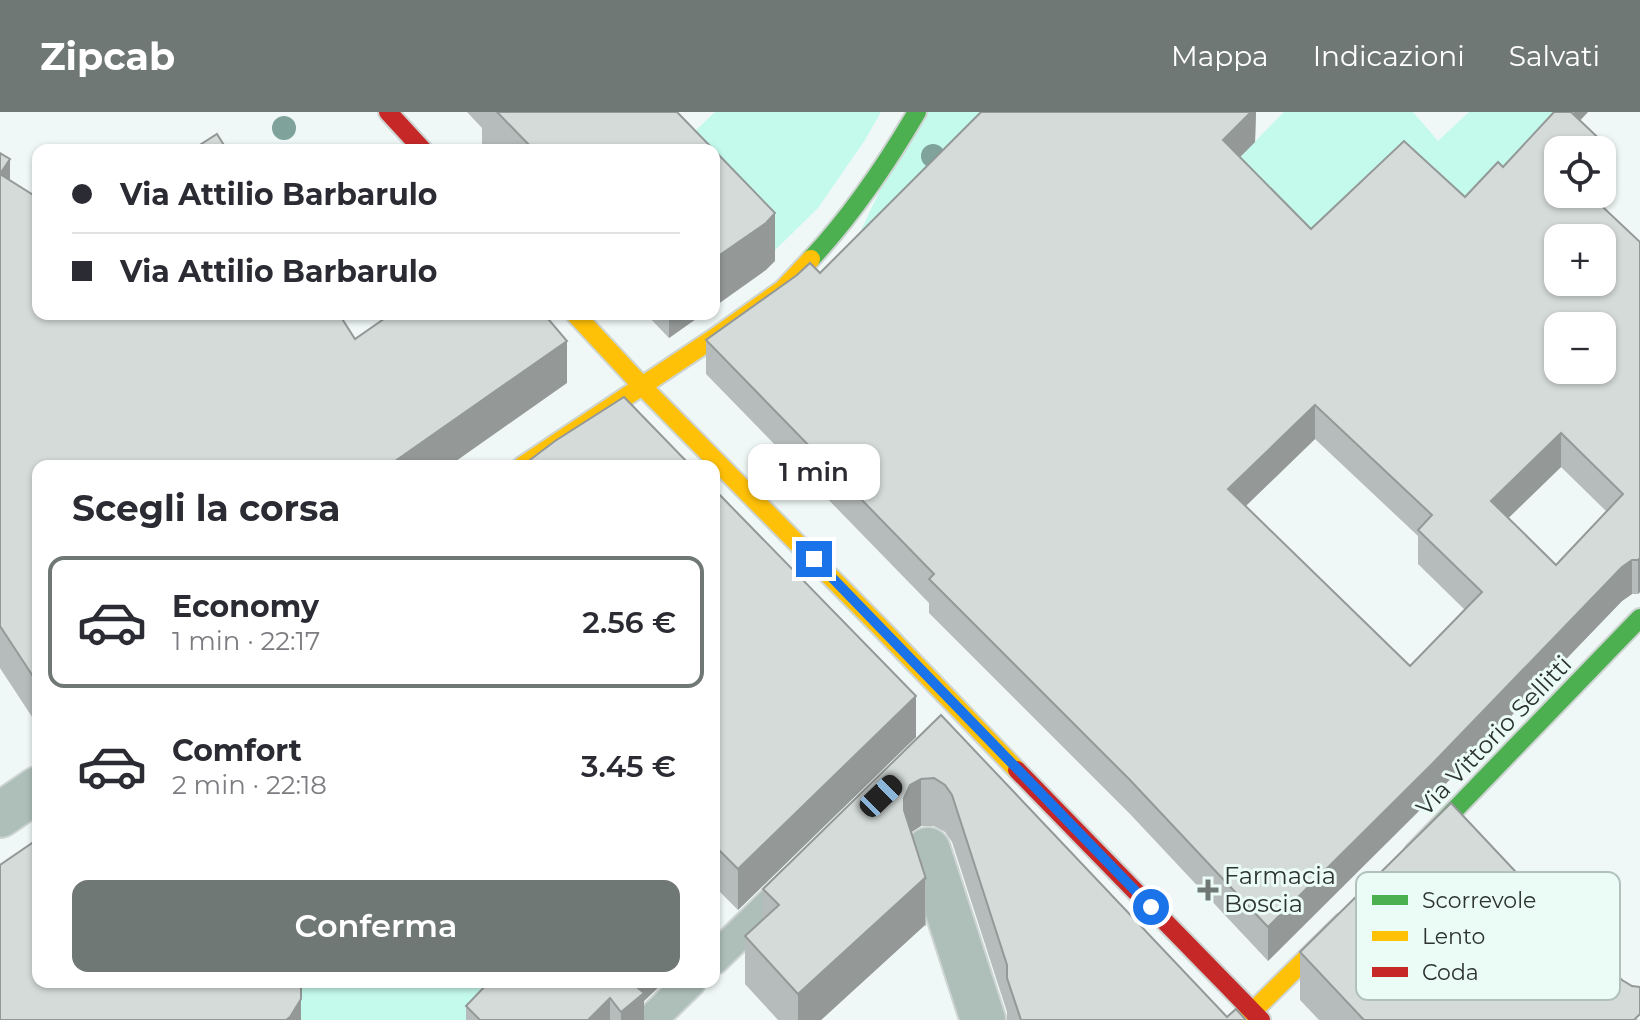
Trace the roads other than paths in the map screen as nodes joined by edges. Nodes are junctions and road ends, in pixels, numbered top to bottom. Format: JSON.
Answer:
{"nodes":[{"id":1,"x":388,"y":112,"type":"edge"},
{"id":2,"x":917,"y":112,"type":"edge"},
{"id":3,"x":417,"y":144,"type":"edge"},
{"id":4,"x":581,"y":320,"type":"edge"},
{"id":5,"x":642,"y":386,"type":"junction"},
{"id":6,"x":531,"y":460,"type":"edge"},
{"id":7,"x":715,"y":460,"type":"edge"},
{"id":8,"x":720,"y":465,"type":"edge"},
{"id":9,"x":1640,"y":618,"type":"edge"},
{"id":10,"x":32,"y":793,"type":"edge"},
{"id":11,"x":0,"y":815,"type":"edge"},
{"id":12,"x":928,"y":850,"type":"dead end"},
{"id":13,"x":813,"y":862,"type":"edge"},
{"id":14,"x":1396,"y":870,"type":"edge"},
{"id":15,"x":1352,"y":913,"type":"edge"},
{"id":16,"x":720,"y":953,"type":"edge"},
{"id":17,"x":684,"y":988,"type":"edge"},
{"id":18,"x":1253,"y":1017,"type":"edge"},
{"id":19,"x":651,"y":1020,"type":"edge"},
{"id":20,"x":983,"y":1020,"type":"edge"}],
"edges":[{"from":1,"to":3,"type":"street"},
{"from":2,"to":5,"type":"street"},
{"from":4,"to":5,"type":"street"},
{"from":5,"to":6,"type":"street"},
{"from":5,"to":7,"type":"street"},
{"from":8,"to":18,"type":"street"},
{"from":9,"to":14,"type":"street","name":"Via Vittorio Sellitti"},
{"from":10,"to":11,"type":"street"},
{"from":12,"to":20,"type":"street"},
{"from":13,"to":16,"type":"lane"},
{"from":15,"to":18,"type":"street"},
{"from":17,"to":19,"type":"lane"}]}
